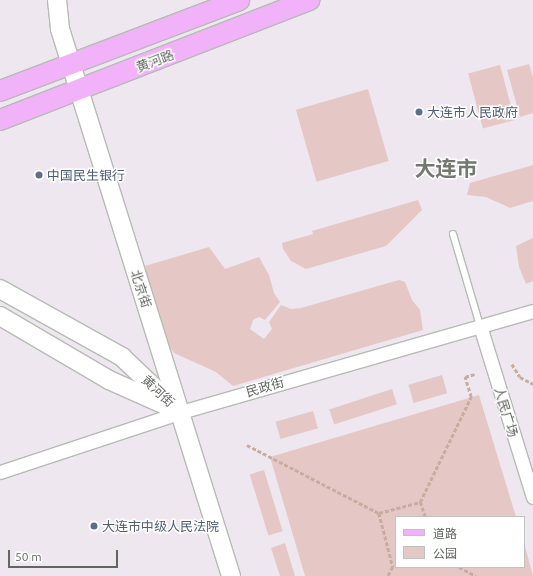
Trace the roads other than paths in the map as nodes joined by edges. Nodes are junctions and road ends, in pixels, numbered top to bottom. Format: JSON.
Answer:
{"nodes":[{"id":1,"x":57,"y":0,"type":"edge"},
{"id":2,"x":239,"y":0,"type":"edge"},
{"id":3,"x":310,"y":0,"type":"edge"},
{"id":4,"x":72,"y":66,"type":"junction"},
{"id":5,"x":0,"y":91,"type":"edge"},
{"id":6,"x":79,"y":91,"type":"junction"},
{"id":7,"x":0,"y":120,"type":"edge"},
{"id":8,"x":453,"y":234,"type":"dead end"},
{"id":9,"x":0,"y":288,"type":"edge"},
{"id":10,"x":533,"y":311,"type":"edge"},
{"id":11,"x":0,"y":316,"type":"edge"},
{"id":12,"x":480,"y":326,"type":"junction"},
{"id":13,"x":181,"y":412,"type":"junction"},
{"id":14,"x":0,"y":472,"type":"edge"},
{"id":15,"x":533,"y":497,"type":"edge"},
{"id":16,"x":231,"y":576,"type":"edge"}],
"edges":[{"from":1,"to":4,"type":"street","name":"北京街"},
{"from":2,"to":4,"type":"main road","name":"黄河路"},
{"from":3,"to":6,"type":"main road","name":"黄河路"},
{"from":4,"to":5,"type":"main road","name":"黄河路"},
{"from":4,"to":6,"type":"street","name":"北京街"},
{"from":6,"to":7,"type":"main road","name":"黄河路"},
{"from":6,"to":13,"type":"street","name":"北京街"},
{"from":8,"to":12,"type":"lane"},
{"from":9,"to":13,"type":"street","name":"黄河街"},
{"from":10,"to":12,"type":"street","name":"民政街"},
{"from":11,"to":13,"type":"street","name":"黄河街"},
{"from":12,"to":13,"type":"street","name":"民政街"},
{"from":12,"to":15,"type":"street","name":"人民广场"},
{"from":13,"to":14,"type":"street","name":"民政街"},
{"from":13,"to":16,"type":"street","name":"北京街"}]}
